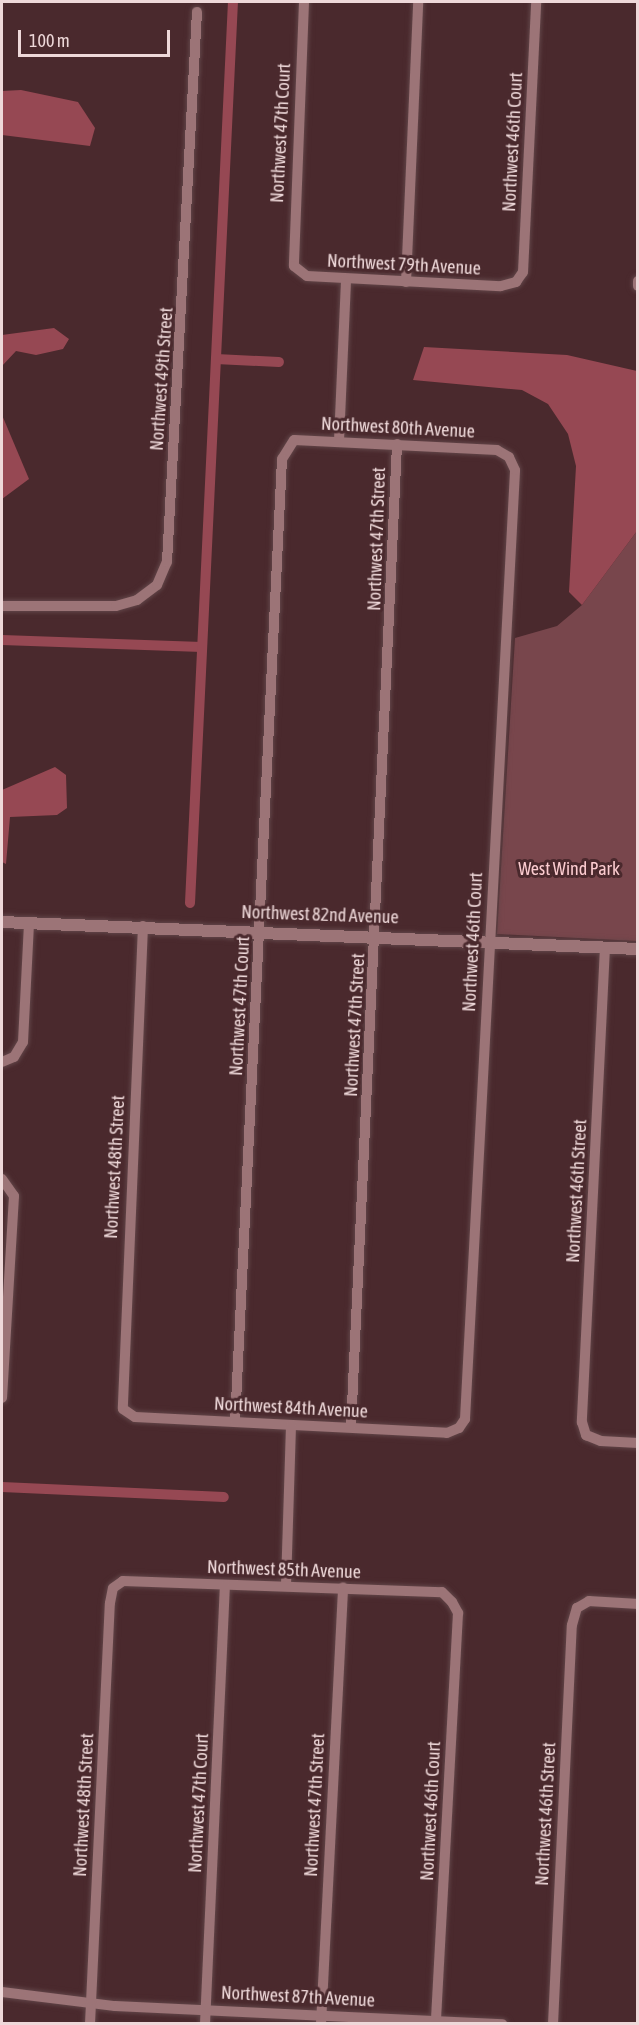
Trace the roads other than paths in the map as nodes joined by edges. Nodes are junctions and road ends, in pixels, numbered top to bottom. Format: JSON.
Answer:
{"nodes":[{"id":1,"x":304,"y":2,"type":"edge"},
{"id":2,"x":418,"y":2,"type":"edge"},
{"id":3,"x":536,"y":2,"type":"edge"},
{"id":4,"x":197,"y":12,"type":"dead end"},
{"id":5,"x":294,"y":266,"type":"joint"},
{"id":6,"x":346,"y":279,"type":"junction"},
{"id":7,"x":638,"y":280,"type":"edge"},
{"id":8,"x":406,"y":282,"type":"junction"},
{"id":9,"x":516,"y":282,"type":"joint"},
{"id":10,"x":638,"y":286,"type":"edge"},
{"id":11,"x":339,"y":441,"type":"junction"},
{"id":12,"x":397,"y":444,"type":"junction"},
{"id":13,"x":287,"y":448,"type":"joint"},
{"id":14,"x":509,"y":457,"type":"joint"},
{"id":15,"x":2,"y":606,"type":"edge"},
{"id":16,"x":2,"y":922,"type":"edge"},
{"id":17,"x":29,"y":922,"type":"junction"},
{"id":18,"x":142,"y":926,"type":"junction"},
{"id":19,"x":261,"y":931,"type":"junction"},
{"id":20,"x":377,"y":936,"type":"junction"},
{"id":21,"x":489,"y":940,"type":"junction"},
{"id":22,"x":605,"y":947,"type":"junction"},
{"id":23,"x":638,"y":949,"type":"edge"},
{"id":24,"x":2,"y":1062,"type":"edge"},
{"id":25,"x":2,"y":1179,"type":"edge"},
{"id":26,"x":5,"y":1297,"type":"edge"},
{"id":27,"x":2,"y":1398,"type":"edge"},
{"id":28,"x":123,"y":1409,"type":"joint"},
{"id":29,"x":235,"y":1422,"type":"junction"},
{"id":30,"x":291,"y":1425,"type":"junction"},
{"id":31,"x":351,"y":1427,"type":"junction"},
{"id":32,"x":459,"y":1428,"type":"joint"},
{"id":33,"x":638,"y":1443,"type":"edge"},
{"id":34,"x":225,"y":1585,"type":"junction"},
{"id":35,"x":286,"y":1586,"type":"junction"},
{"id":36,"x":113,"y":1588,"type":"joint"},
{"id":37,"x":343,"y":1588,"type":"junction"},
{"id":38,"x":452,"y":1602,"type":"joint"},
{"id":39,"x":638,"y":1604,"type":"edge"},
{"id":40,"x":2,"y":1992,"type":"edge"},
{"id":41,"x":91,"y":2005,"type":"junction"},
{"id":42,"x":206,"y":2009,"type":"junction"},
{"id":43,"x":321,"y":2019,"type":"edge"},
{"id":44,"x":436,"y":2022,"type":"edge"},
{"id":45,"x":90,"y":2024,"type":"edge"},
{"id":46,"x":206,"y":2024,"type":"edge"},
{"id":47,"x":503,"y":2024,"type":"edge"},
{"id":48,"x":553,"y":2024,"type":"edge"}],
"edges":[{"from":1,"to":5,"type":"street","name":"Northwest 47th Court"},
{"from":2,"to":8,"type":"street"},
{"from":3,"to":9,"type":"street","name":"Northwest 46th Court"},
{"from":4,"to":15,"type":"street","name":"Northwest 49th Street"},
{"from":5,"to":6,"type":"street","name":"Northwest 79th Avenue"},
{"from":6,"to":8,"type":"street","name":"Northwest 79th Avenue"},
{"from":6,"to":11,"type":"street"},
{"from":7,"to":10,"type":"street"},
{"from":8,"to":9,"type":"street","name":"Northwest 79th Avenue"},
{"from":11,"to":12,"type":"street","name":"Northwest 80th Avenue"},
{"from":11,"to":13,"type":"street","name":"Northwest 80th Avenue"},
{"from":12,"to":14,"type":"street","name":"Northwest 80th Avenue"},
{"from":12,"to":20,"type":"street","name":"Northwest 47th Street"},
{"from":13,"to":19,"type":"street","name":"Northwest 47th Court"},
{"from":14,"to":21,"type":"street","name":"Northwest 46th Court"},
{"from":16,"to":17,"type":"street","name":"Northwest 82nd Avenue"},
{"from":17,"to":18,"type":"street","name":"Northwest 82nd Avenue"},
{"from":17,"to":24,"type":"street"},
{"from":18,"to":19,"type":"street","name":"Northwest 82nd Avenue"},
{"from":18,"to":28,"type":"street","name":"Northwest 48th Street"},
{"from":19,"to":20,"type":"street","name":"Northwest 82nd Avenue"},
{"from":19,"to":29,"type":"street","name":"Northwest 47th Court"},
{"from":20,"to":21,"type":"street","name":"Northwest 82nd Avenue"},
{"from":20,"to":31,"type":"street","name":"Northwest 47th Street"},
{"from":21,"to":22,"type":"street","name":"Northwest 82nd Avenue"},
{"from":21,"to":32,"type":"street","name":"Northwest 46th Court"},
{"from":22,"to":23,"type":"street","name":"Northwest 82nd Avenue"},
{"from":22,"to":33,"type":"street","name":"Northwest 46th Street"},
{"from":25,"to":26,"type":"street"},
{"from":26,"to":27,"type":"street"},
{"from":28,"to":29,"type":"street","name":"Northwest 84th Avenue"},
{"from":29,"to":30,"type":"street","name":"Northwest 84th Avenue"},
{"from":30,"to":31,"type":"street","name":"Northwest 84th Avenue"},
{"from":30,"to":35,"type":"street"},
{"from":31,"to":32,"type":"street","name":"Northwest 84th Avenue"},
{"from":34,"to":35,"type":"street","name":"Northwest 85th Avenue"},
{"from":34,"to":36,"type":"street","name":"Northwest 85th Avenue"},
{"from":34,"to":42,"type":"street","name":"Northwest 47th Court"},
{"from":35,"to":37,"type":"street","name":"Northwest 85th Avenue"},
{"from":36,"to":41,"type":"street","name":"Northwest 48th Street"},
{"from":37,"to":38,"type":"street","name":"Northwest 85th Avenue"},
{"from":37,"to":43,"type":"street","name":"Northwest 47th Street"},
{"from":38,"to":44,"type":"street","name":"Northwest 46th Court"},
{"from":39,"to":48,"type":"street","name":"Northwest 46th Street"},
{"from":40,"to":41,"type":"street","name":"Northwest 87th Avenue"},
{"from":41,"to":42,"type":"street","name":"Northwest 87th Avenue"},
{"from":41,"to":45,"type":"street","name":"Northwest 48th Street"},
{"from":42,"to":43,"type":"street","name":"Northwest 87th Avenue"},
{"from":42,"to":46,"type":"street","name":"Northwest 47th Court"},
{"from":43,"to":44,"type":"street","name":"Northwest 87th Avenue"},
{"from":44,"to":47,"type":"street","name":"Northwest 87th Avenue"}]}
